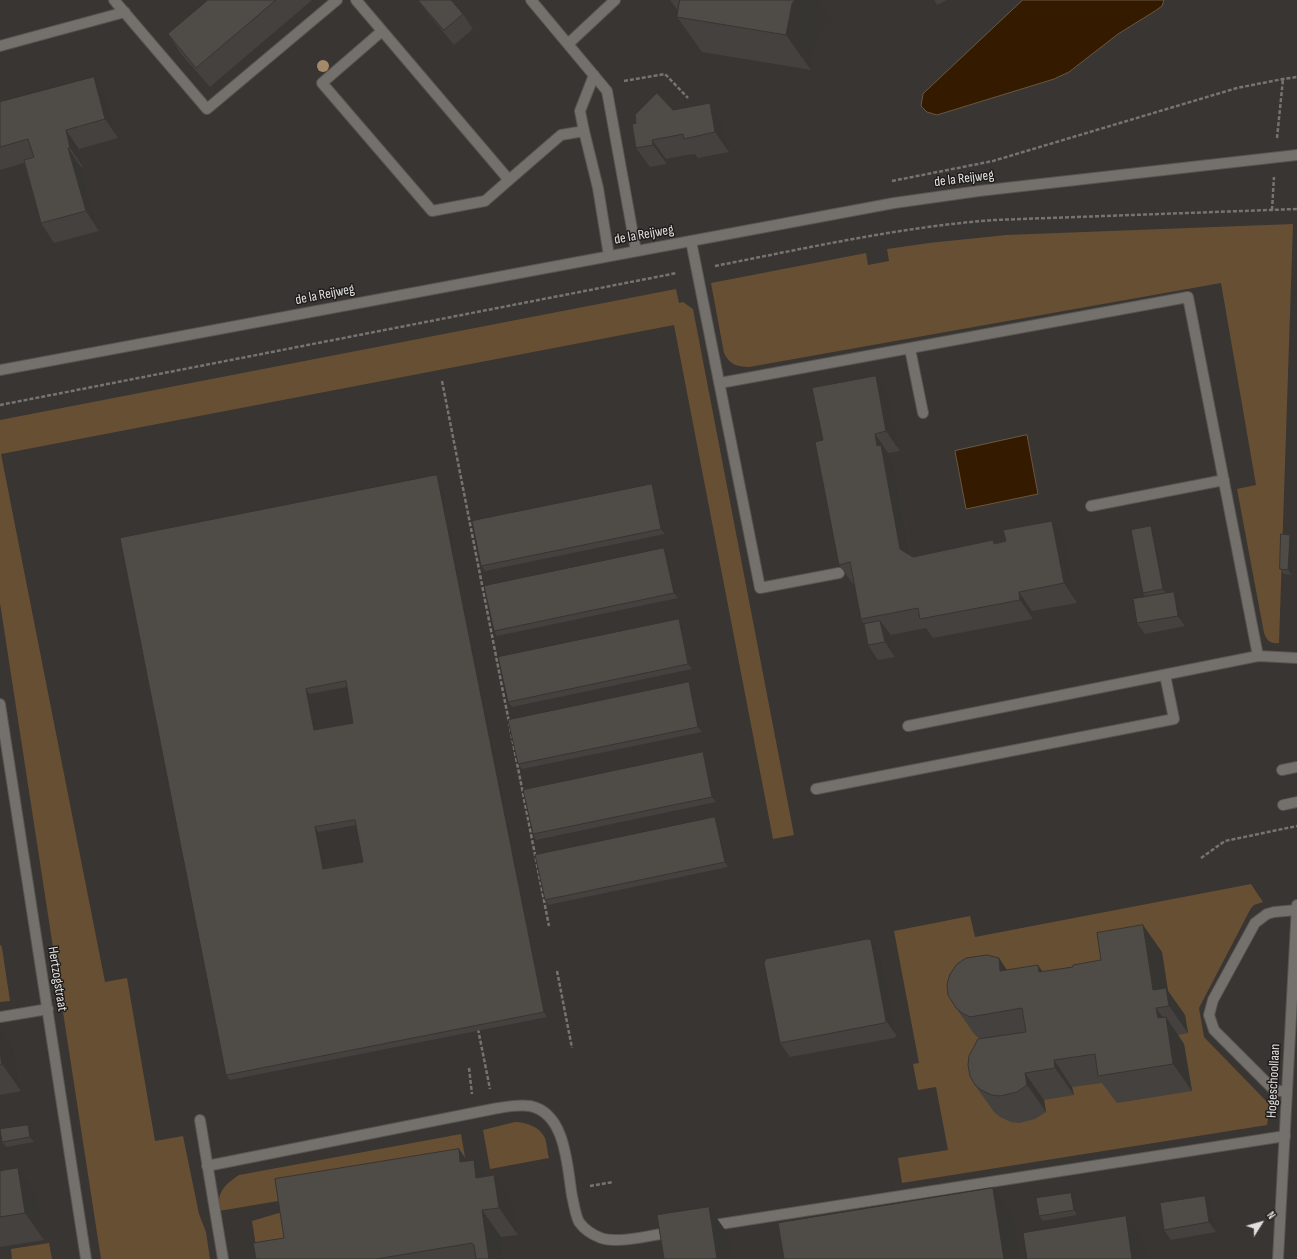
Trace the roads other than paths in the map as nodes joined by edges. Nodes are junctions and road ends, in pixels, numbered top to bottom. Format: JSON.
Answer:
{"nodes":[{"id":1,"x":114,"y":0,"type":"edge"},
{"id":2,"x":337,"y":0,"type":"edge"},
{"id":3,"x":356,"y":0,"type":"edge"},
{"id":4,"x":531,"y":0,"type":"edge"},
{"id":5,"x":615,"y":0,"type":"edge"},
{"id":6,"x":125,"y":12,"type":"junction"},
{"id":7,"x":382,"y":31,"type":"junction"},
{"id":8,"x":568,"y":44,"type":"junction"},
{"id":9,"x":0,"y":46,"type":"edge"},
{"id":10,"x":594,"y":75,"type":"junction"},
{"id":11,"x":584,"y":131,"type":"junction"},
{"id":12,"x":1297,"y":155,"type":"edge"},
{"id":13,"x":509,"y":180,"type":"junction"},
{"id":14,"x":691,"y":241,"type":"junction"},
{"id":15,"x":636,"y":250,"type":"junction"},
{"id":16,"x":609,"y":256,"type":"junction"},
{"id":17,"x":910,"y":349,"type":"junction"},
{"id":18,"x":0,"y":370,"type":"edge"},
{"id":19,"x":720,"y":383,"type":"junction"},
{"id":20,"x":923,"y":413,"type":"dead end"},
{"id":21,"x":1224,"y":480,"type":"junction"},
{"id":22,"x":1091,"y":506,"type":"dead end"},
{"id":23,"x":840,"y":573,"type":"edge"},
{"id":24,"x":1258,"y":656,"type":"junction"},
{"id":25,"x":1297,"y":658,"type":"edge"},
{"id":26,"x":1165,"y":675,"type":"junction"},
{"id":27,"x":0,"y":709,"type":"edge"},
{"id":28,"x":908,"y":726,"type":"dead end"},
{"id":29,"x":1297,"y":767,"type":"edge"},
{"id":30,"x":1282,"y":770,"type":"dead end"},
{"id":31,"x":816,"y":789,"type":"dead end"},
{"id":32,"x":1297,"y":802,"type":"edge"},
{"id":33,"x":1284,"y":805,"type":"dead end"},
{"id":34,"x":1297,"y":906,"type":"edge"},
{"id":35,"x":1297,"y":910,"type":"edge"},
{"id":36,"x":48,"y":1010,"type":"junction"},
{"id":37,"x":0,"y":1017,"type":"edge"},
{"id":38,"x":1287,"y":1092,"type":"junction"},
{"id":39,"x":200,"y":1120,"type":"dead end"},
{"id":40,"x":1285,"y":1136,"type":"junction"},
{"id":41,"x":207,"y":1166,"type":"junction"},
{"id":42,"x":700,"y":1227,"type":"edge"},
{"id":43,"x":685,"y":1230,"type":"edge"},
{"id":44,"x":86,"y":1259,"type":"edge"},
{"id":45,"x":223,"y":1259,"type":"edge"},
{"id":46,"x":1278,"y":1259,"type":"edge"}],
"edges":[{"from":1,"to":6,"type":"street"},
{"from":2,"to":6,"type":"street"},
{"from":3,"to":7,"type":"street"},
{"from":4,"to":8,"type":"street"},
{"from":5,"to":8,"type":"street"},
{"from":6,"to":9,"type":"street"},
{"from":7,"to":13,"type":"street"},
{"from":7,"to":13,"type":"street"},
{"from":8,"to":10,"type":"street"},
{"from":10,"to":11,"type":"street"},
{"from":10,"to":15,"type":"street"},
{"from":11,"to":13,"type":"street"},
{"from":11,"to":16,"type":"street"},
{"from":12,"to":14,"type":"street","name":"de la Reijweg"},
{"from":14,"to":15,"type":"street","name":"de la Reijweg"},
{"from":14,"to":19,"type":"street"},
{"from":15,"to":16,"type":"street","name":"de la Reijweg"},
{"from":16,"to":18,"type":"street","name":"de la Reijweg"},
{"from":17,"to":19,"type":"street"},
{"from":17,"to":20,"type":"street"},
{"from":17,"to":21,"type":"street"},
{"from":19,"to":23,"type":"street"},
{"from":21,"to":22,"type":"street"},
{"from":21,"to":24,"type":"street"},
{"from":24,"to":25,"type":"street"},
{"from":24,"to":26,"type":"street"},
{"from":26,"to":28,"type":"street"},
{"from":26,"to":31,"type":"street"},
{"from":27,"to":36,"type":"street","name":"Hertzogstraat"},
{"from":29,"to":30,"type":"street"},
{"from":32,"to":33,"type":"street"},
{"from":34,"to":35,"type":"street","name":"Hogeschoollaan"},
{"from":35,"to":38,"type":"street","name":"Hogeschoollaan"},
{"from":35,"to":38,"type":"street"},
{"from":36,"to":37,"type":"street"},
{"from":36,"to":44,"type":"street","name":"Hertzogstraat"},
{"from":38,"to":40,"type":"street","name":"Hogeschoollaan"},
{"from":39,"to":41,"type":"street"},
{"from":40,"to":42,"type":"street"},
{"from":40,"to":46,"type":"street","name":"Hogeschoollaan"},
{"from":41,"to":43,"type":"street"},
{"from":41,"to":45,"type":"street"}]}
